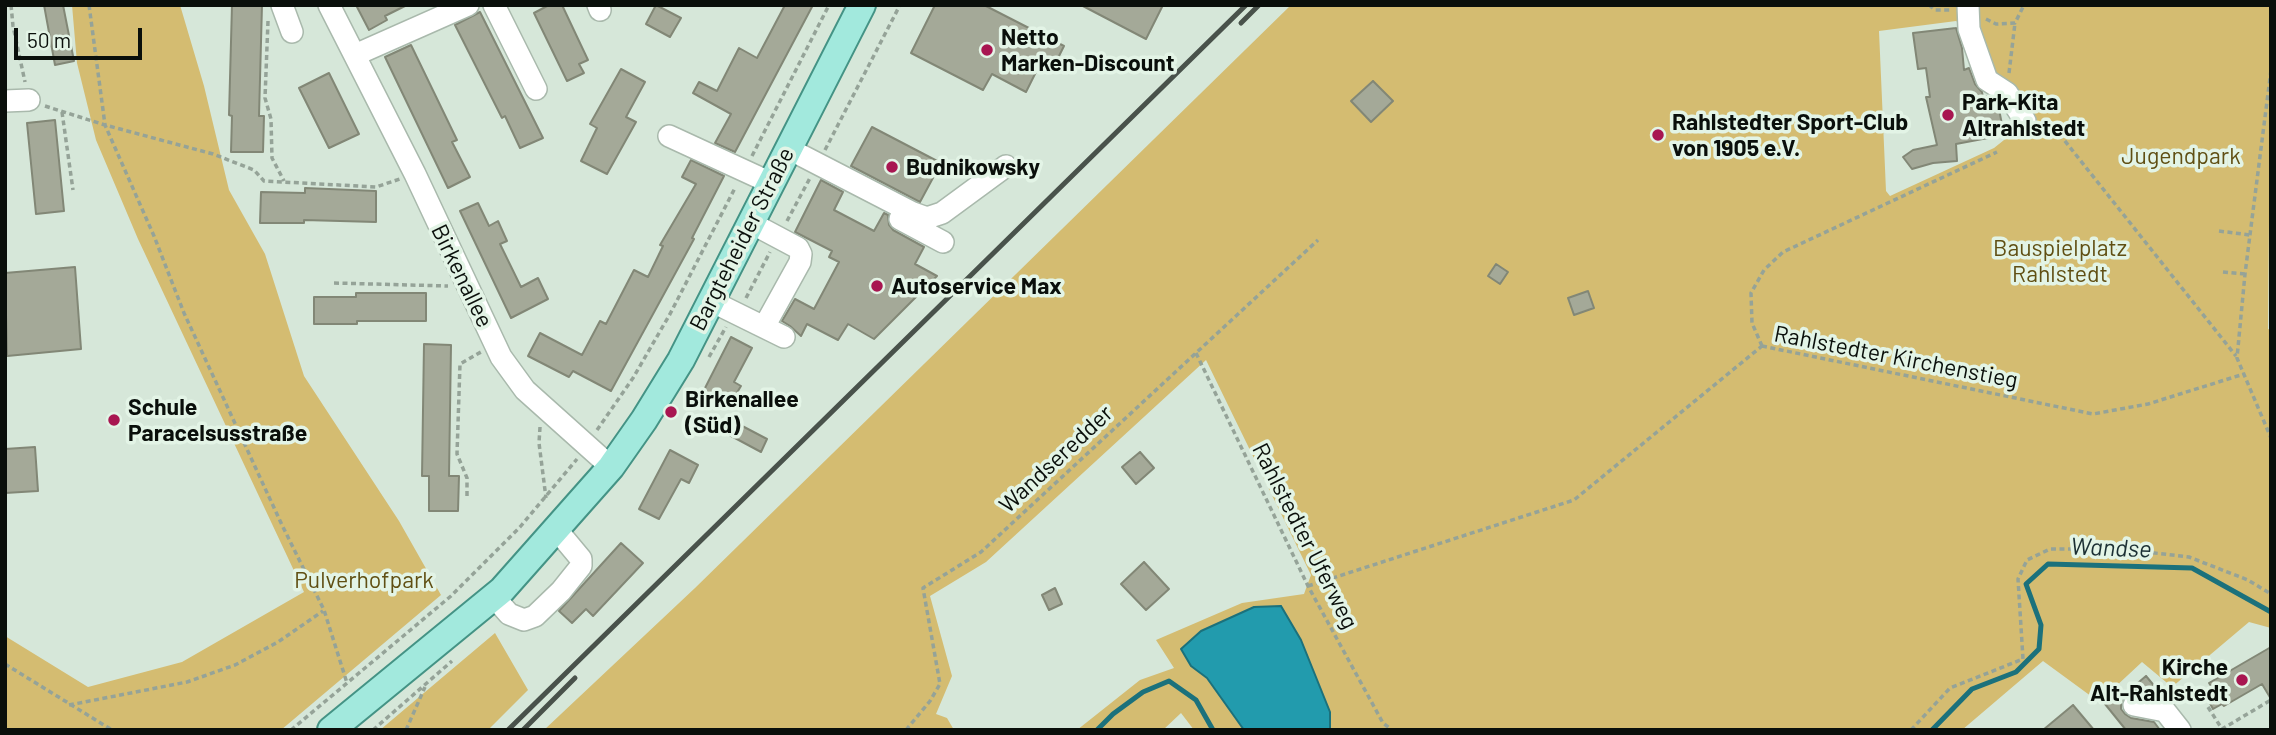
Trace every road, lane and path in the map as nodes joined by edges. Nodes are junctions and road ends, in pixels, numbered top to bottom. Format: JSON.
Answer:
{"nodes":[{"id":1,"x":11,"y":5,"type":"edge"},
{"id":2,"x":89,"y":5,"type":"edge"},
{"id":3,"x":329,"y":5,"type":"edge"},
{"id":4,"x":468,"y":5,"type":"edge"},
{"id":5,"x":494,"y":5,"type":"edge"},
{"id":6,"x":829,"y":5,"type":"edge"},
{"id":7,"x":1968,"y":5,"type":"edge"},
{"id":8,"x":858,"y":7,"type":"edge"},
{"id":9,"x":275,"y":12,"type":"edge"},
{"id":10,"x":2015,"y":23,"type":"dead end"},
{"id":11,"x":292,"y":32,"type":"dead end"},
{"id":12,"x":355,"y":55,"type":"junction"},
{"id":13,"x":2271,"y":70,"type":"edge"},
{"id":14,"x":536,"y":89,"type":"dead end"},
{"id":15,"x":2007,"y":93,"type":"junction"},
{"id":16,"x":29,"y":100,"type":"junction"},
{"id":17,"x":5,"y":101,"type":"edge"},
{"id":18,"x":62,"y":111,"type":"junction"},
{"id":19,"x":2025,"y":121,"type":"dead end"},
{"id":20,"x":2049,"y":121,"type":"dead end"},
{"id":21,"x":105,"y":125,"type":"junction"},
{"id":22,"x":669,"y":136,"type":"dead end"},
{"id":23,"x":787,"y":152,"type":"junction"},
{"id":24,"x":1997,"y":152,"type":"dead end"},
{"id":25,"x":1006,"y":166,"type":"dead end"},
{"id":26,"x":744,"y":170,"type":"junction"},
{"id":27,"x":415,"y":174,"type":"junction"},
{"id":28,"x":284,"y":181,"type":"junction"},
{"id":29,"x":771,"y":183,"type":"junction"},
{"id":30,"x":74,"y":190,"type":"dead end"},
{"id":31,"x":751,"y":223,"type":"junction"},
{"id":32,"x":2219,"y":231,"type":"dead end"},
{"id":33,"x":2250,"y":235,"type":"junction"},
{"id":34,"x":1318,"y":240,"type":"dead end"},
{"id":35,"x":943,"y":242,"type":"dead end"},
{"id":36,"x":2223,"y":272,"type":"dead end"},
{"id":37,"x":2245,"y":274,"type":"junction"},
{"id":38,"x":334,"y":283,"type":"dead end"},
{"id":39,"x":467,"y":286,"type":"junction"},
{"id":40,"x":711,"y":301,"type":"junction"},
{"id":41,"x":764,"y":327,"type":"junction"},
{"id":42,"x":784,"y":337,"type":"dead end"},
{"id":43,"x":494,"y":343,"type":"junction"},
{"id":44,"x":1762,"y":346,"type":"junction"},
{"id":45,"x":1196,"y":353,"type":"junction"},
{"id":46,"x":2237,"y":358,"type":"junction"},
{"id":47,"x":2244,"y":374,"type":"junction"},
{"id":48,"x":542,"y":405,"type":"junction"},
{"id":49,"x":2271,"y":438,"type":"edge"},
{"id":50,"x":586,"y":445,"type":"junction"},
{"id":51,"x":611,"y":467,"type":"junction"},
{"id":52,"x":467,"y":496,"type":"dead end"},
{"id":53,"x":546,"y":498,"type":"junction"},
{"id":54,"x":556,"y":529,"type":"junction"},
{"id":55,"x":1308,"y":586,"type":"junction"},
{"id":56,"x":2271,"y":594,"type":"edge"},
{"id":57,"x":494,"y":597,"type":"junction"},
{"id":58,"x":324,"y":610,"type":"junction"},
{"id":59,"x":5,"y":664,"type":"edge"},
{"id":60,"x":347,"y":683,"type":"junction"},
{"id":61,"x":2271,"y":700,"type":"edge"},
{"id":62,"x":69,"y":705,"type":"junction"},
{"id":63,"x":2134,"y":705,"type":"dead end"},
{"id":64,"x":2208,"y":707,"type":"dead end"},
{"id":65,"x":112,"y":730,"type":"edge"},
{"id":66,"x":291,"y":730,"type":"edge"},
{"id":67,"x":331,"y":730,"type":"edge"},
{"id":68,"x":373,"y":730,"type":"edge"},
{"id":69,"x":406,"y":730,"type":"edge"},
{"id":70,"x":906,"y":730,"type":"edge"},
{"id":71,"x":1392,"y":730,"type":"edge"},
{"id":72,"x":1911,"y":730,"type":"edge"},
{"id":73,"x":2180,"y":730,"type":"edge"}],
"edges":[{"from":1,"to":16,"type":"path"},
{"from":2,"to":21,"type":"path"},
{"from":3,"to":12,"type":"street","name":"Birkenallee"},
{"from":4,"to":12,"type":"street"},
{"from":5,"to":14,"type":"street"},
{"from":6,"to":26,"type":"path"},
{"from":7,"to":15,"type":"street"},
{"from":8,"to":23,"type":"main road","name":"Bargteheider Straße"},
{"from":9,"to":11,"type":"street"},
{"from":9,"to":28,"type":"path"},
{"from":10,"to":15,"type":"path"},
{"from":12,"to":27,"type":"street","name":"Birkenallee"},
{"from":13,"to":33,"type":"path"},
{"from":15,"to":19,"type":"street"},
{"from":16,"to":17,"type":"street"},
{"from":16,"to":18,"type":"path"},
{"from":18,"to":21,"type":"path"},
{"from":18,"to":30,"type":"path"},
{"from":20,"to":46,"type":"path"},
{"from":21,"to":28,"type":"path"},
{"from":21,"to":58,"type":"path"},
{"from":22,"to":26,"type":"street"},
{"from":23,"to":25,"type":"street"},
{"from":23,"to":29,"type":"main road","name":"Bargteheider Straße"},
{"from":23,"to":35,"type":"street"},
{"from":24,"to":44,"type":"path"},
{"from":26,"to":29,"type":"street"},
{"from":26,"to":50,"type":"path"},
{"from":27,"to":28,"type":"path"},
{"from":27,"to":39,"type":"street","name":"Birkenallee"},
{"from":29,"to":31,"type":"main road","name":"Bargteheider Straße"},
{"from":31,"to":40,"type":"main road","name":"Bargteheider Straße"},
{"from":31,"to":41,"type":"street"},
{"from":32,"to":33,"type":"path"},
{"from":33,"to":37,"type":"path"},
{"from":34,"to":45,"type":"path","name":"Wandseredder"},
{"from":36,"to":37,"type":"path"},
{"from":37,"to":46,"type":"path"},
{"from":38,"to":39,"type":"path"},
{"from":39,"to":43,"type":"street","name":"Birkenallee"},
{"from":40,"to":41,"type":"street"},
{"from":40,"to":51,"type":"main road","name":"Bargteheider Straße"},
{"from":41,"to":42,"type":"street"},
{"from":43,"to":48,"type":"street","name":"Birkenallee"},
{"from":43,"to":52,"type":"path"},
{"from":44,"to":47,"type":"path","name":"Rahlstedter Kirchenstieg"},
{"from":44,"to":55,"type":"path","name":"Rahlstedter Kirchenstieg"},
{"from":45,"to":55,"type":"path","name":"Rahlstedter Uferweg"},
{"from":45,"to":70,"type":"path","name":"Wandseredder"},
{"from":46,"to":47,"type":"path"},
{"from":47,"to":49,"type":"path"},
{"from":48,"to":50,"type":"street","name":"Birkenallee"},
{"from":48,"to":53,"type":"path"},
{"from":50,"to":51,"type":"street","name":"Birkenallee"},
{"from":50,"to":53,"type":"path"},
{"from":51,"to":54,"type":"main road","name":"Bargteheider Straße"},
{"from":53,"to":60,"type":"path"},
{"from":54,"to":57,"type":"main road","name":"Bargteheider Straße"},
{"from":54,"to":57,"type":"street"},
{"from":55,"to":71,"type":"path","name":"Rahlstedter Uferweg"},
{"from":56,"to":72,"type":"path"},
{"from":57,"to":67,"type":"main road","name":"Bargteheider Straße"},
{"from":58,"to":60,"type":"path"},
{"from":58,"to":62,"type":"path"},
{"from":59,"to":62,"type":"path"},
{"from":60,"to":66,"type":"path"},
{"from":61,"to":64,"type":"path"},
{"from":62,"to":65,"type":"path"},
{"from":63,"to":73,"type":"street"},
{"from":68,"to":69,"type":"path"}]}
